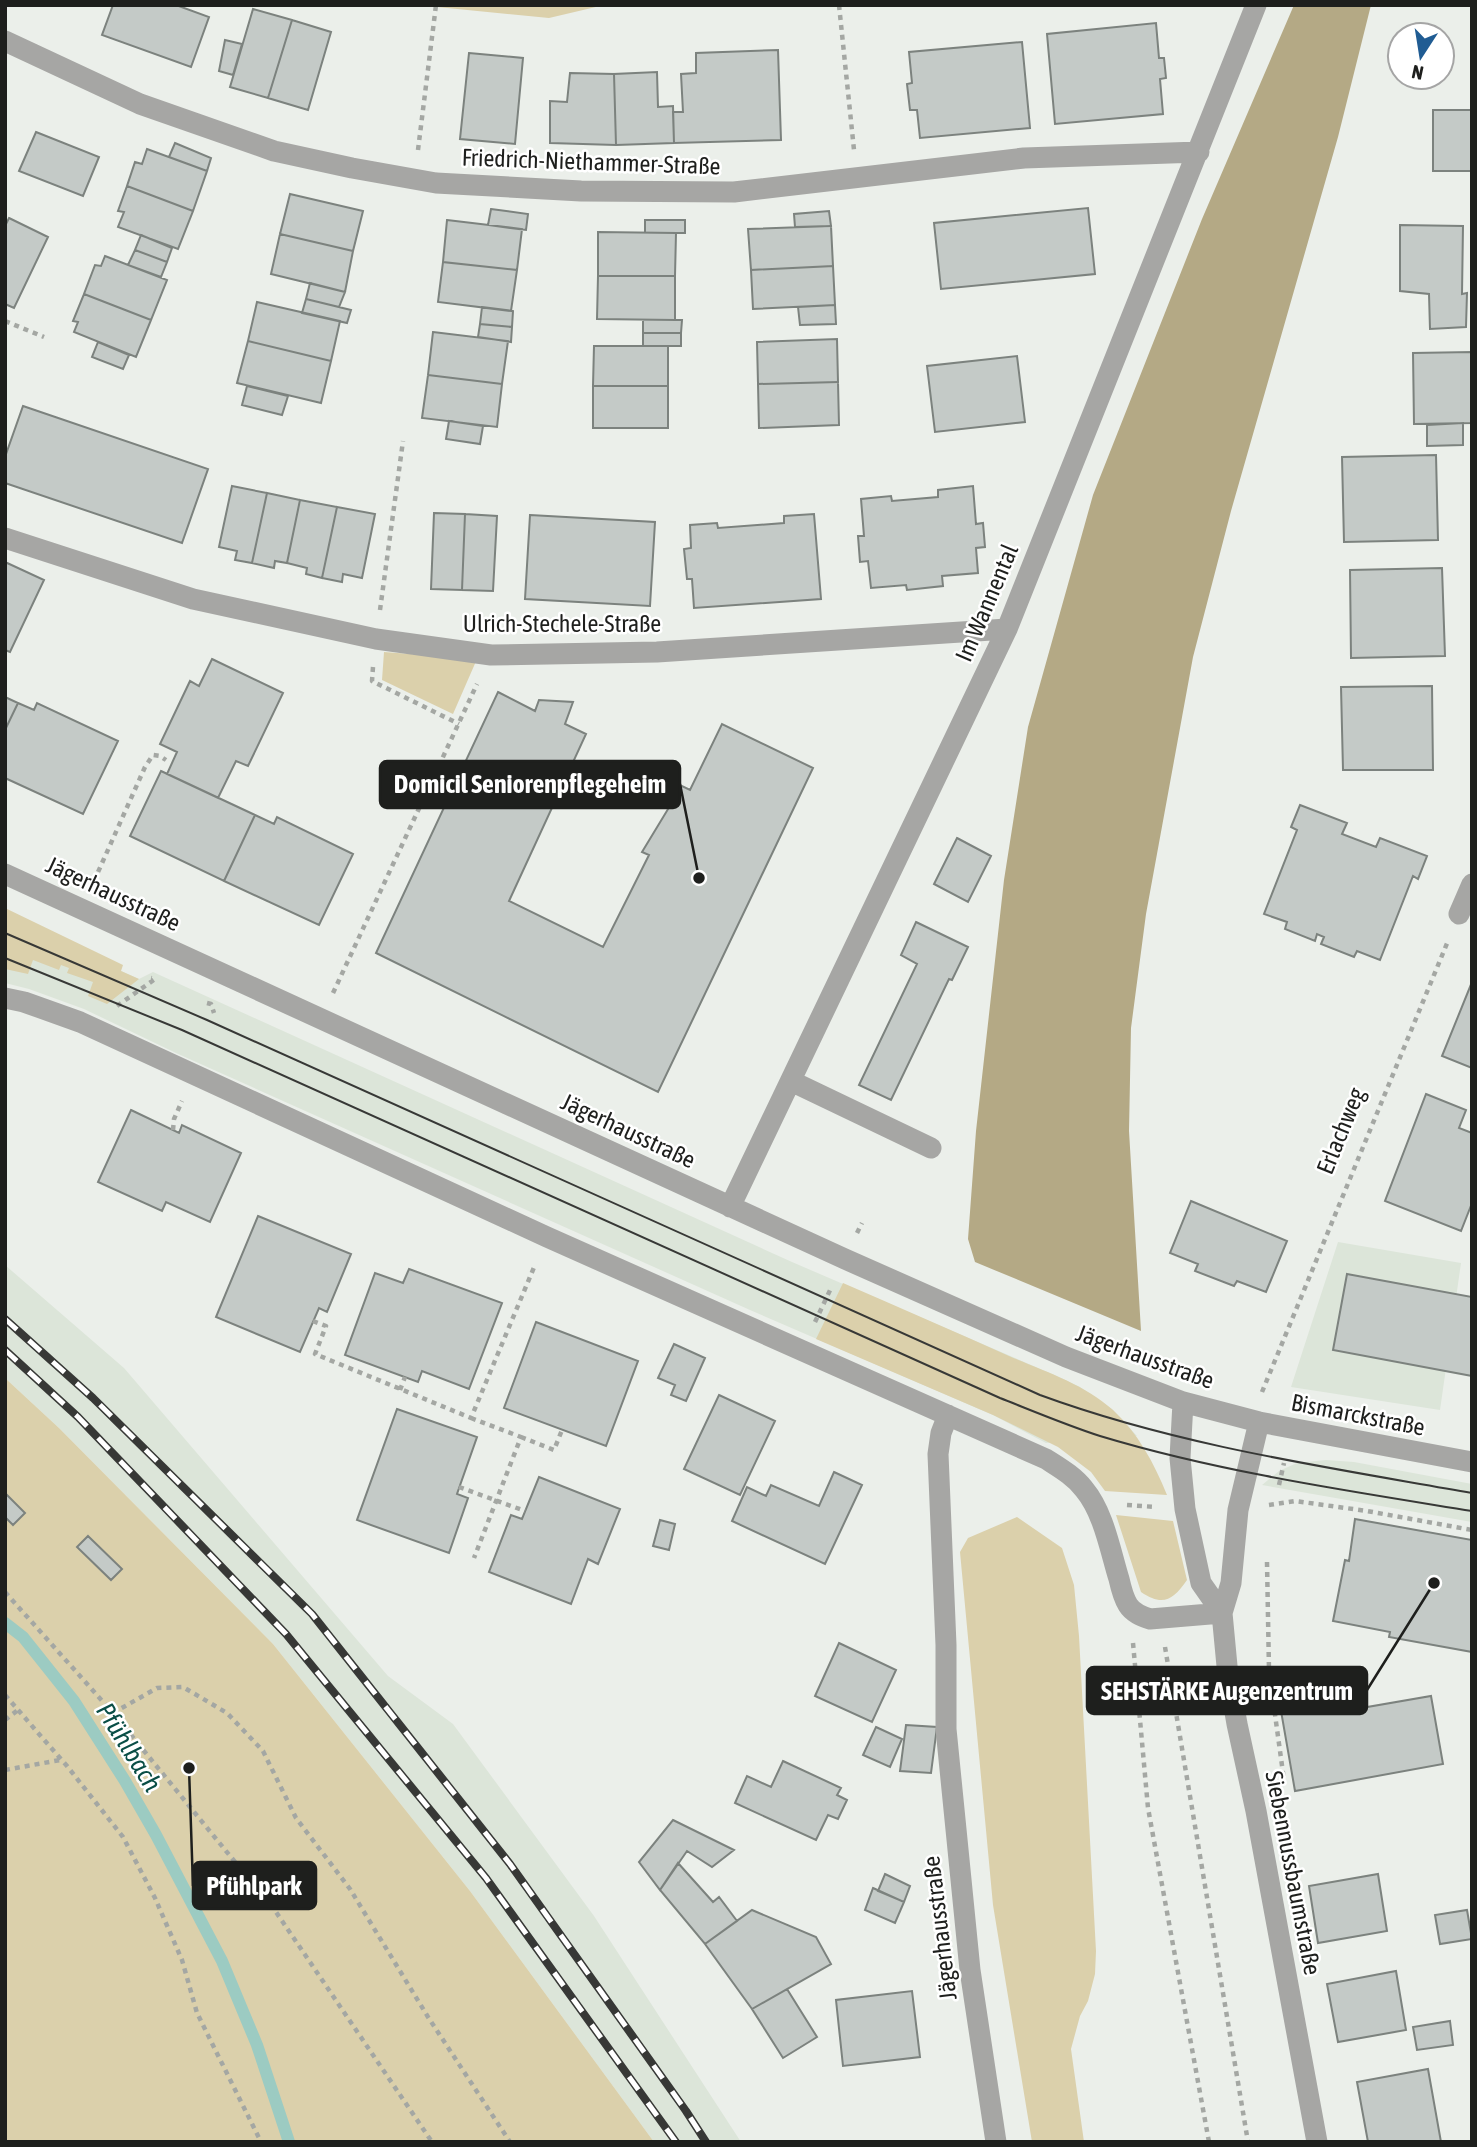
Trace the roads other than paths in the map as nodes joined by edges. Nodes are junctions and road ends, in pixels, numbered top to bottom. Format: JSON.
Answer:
{"nodes":[{"id":1,"x":1256,"y":5,"type":"edge"},
{"id":2,"x":5,"y":41,"type":"edge"},
{"id":3,"x":1199,"y":152,"type":"junction"},
{"id":4,"x":5,"y":538,"type":"edge"},
{"id":5,"x":1007,"y":629,"type":"junction"},
{"id":6,"x":5,"y":874,"type":"edge"},
{"id":7,"x":1472,"y":884,"type":"edge"},
{"id":8,"x":1459,"y":914,"type":"road end"},
{"id":9,"x":5,"y":998,"type":"edge"},
{"id":10,"x":791,"y":1081,"type":"junction"},
{"id":11,"x":931,"y":1148,"type":"dead end"},
{"id":12,"x":730,"y":1207,"type":"junction"},
{"id":13,"x":1183,"y":1402,"type":"junction"},
{"id":14,"x":948,"y":1415,"type":"junction"},
{"id":15,"x":1236,"y":1416,"type":"joint"},
{"id":16,"x":1259,"y":1422,"type":"junction"},
{"id":17,"x":1472,"y":1462,"type":"edge"},
{"id":18,"x":1222,"y":1613,"type":"junction"},
{"id":19,"x":996,"y":2142,"type":"edge"},
{"id":20,"x":1317,"y":2142,"type":"edge"}],
"edges":[{"from":1,"to":3,"type":"street","name":"Im Wannental"},
{"from":2,"to":3,"type":"street","name":"Friedrich-Niethammer-Straße"},
{"from":3,"to":5,"type":"street","name":"Im Wannental"},
{"from":4,"to":5,"type":"street","name":"Ulrich-Stechele-Straße"},
{"from":5,"to":10,"type":"street","name":"Im Wannental"},
{"from":6,"to":12,"type":"street","name":"Jägerhausstraße"},
{"from":7,"to":8,"type":"street"},
{"from":9,"to":14,"type":"street"},
{"from":10,"to":11,"type":"street"},
{"from":10,"to":12,"type":"street","name":"Im Wannental"},
{"from":12,"to":13,"type":"street","name":"Jägerhausstraße"},
{"from":13,"to":15,"type":"street","name":"Jägerhausstraße"},
{"from":13,"to":18,"type":"street","name":"Siebennussbaumstraße"},
{"from":14,"to":18,"type":"street"},
{"from":14,"to":19,"type":"street","name":"Jägerhausstraße"},
{"from":15,"to":16,"type":"street","name":"Bismarckstraße"},
{"from":16,"to":17,"type":"street","name":"Bismarckstraße"},
{"from":16,"to":18,"type":"street","name":"Siebennussbaumstraße"},
{"from":18,"to":20,"type":"street","name":"Siebennussbaumstraße"}]}
